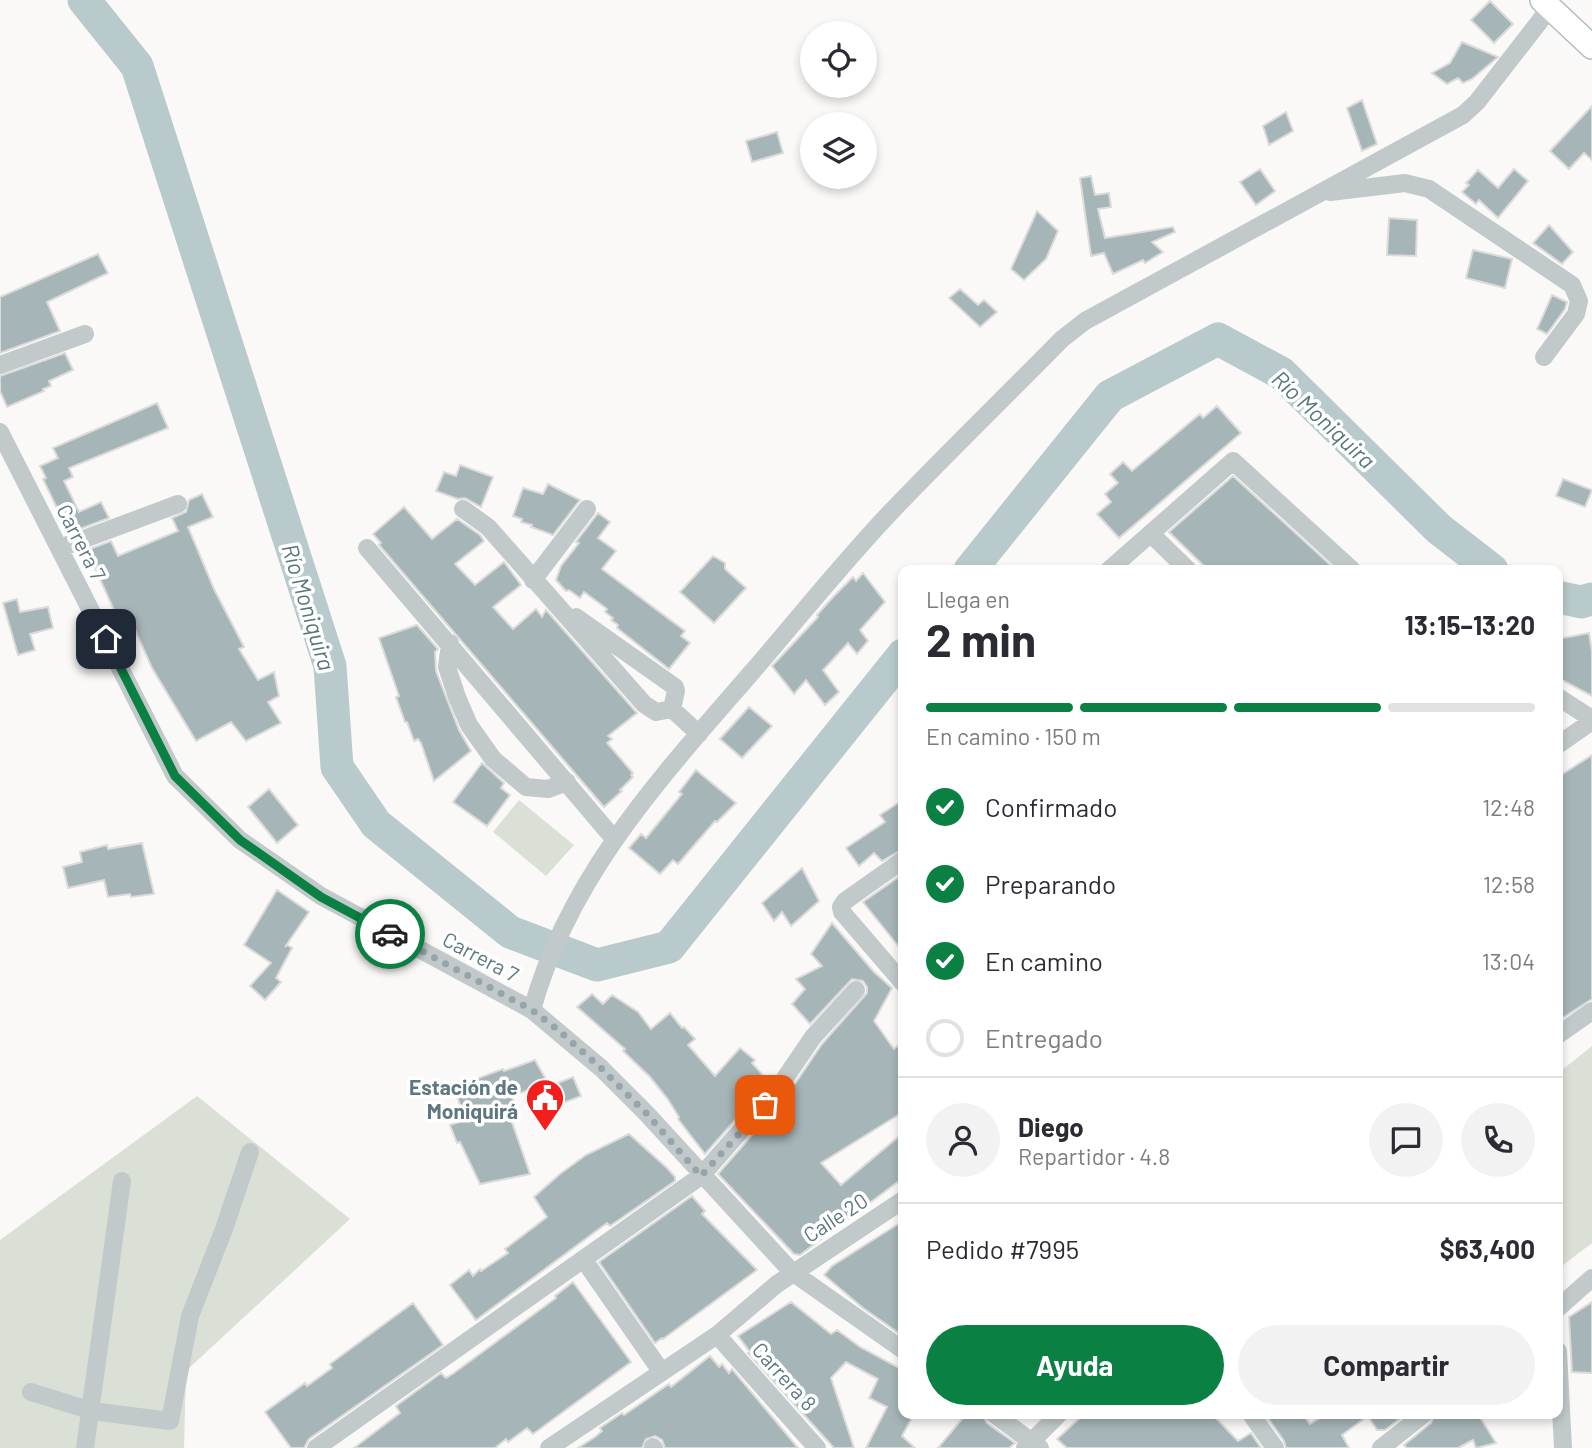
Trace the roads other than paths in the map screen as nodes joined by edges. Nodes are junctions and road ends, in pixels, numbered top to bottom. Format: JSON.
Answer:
{"nodes":[{"id":1,"x":1546,"y":4,"type":"edge"},
{"id":2,"x":1592,"y":47,"type":"edge"},
{"id":3,"x":1320,"y":193,"type":"junction"},
{"id":4,"x":85,"y":334,"type":"dead end"},
{"id":5,"x":1544,"y":356,"type":"dead end"},
{"id":6,"x":0,"y":365,"type":"edge"},
{"id":7,"x":0,"y":432,"type":"edge"},
{"id":8,"x":178,"y":504,"type":"dead end"},
{"id":9,"x":464,"y":509,"type":"dead end"},
{"id":10,"x":587,"y":509,"type":"dead end"},
{"id":11,"x":1151,"y":534,"type":"junction"},
{"id":12,"x":60,"y":548,"type":"junction"},
{"id":13,"x":367,"y":548,"type":"dead end"},
{"id":14,"x":1115,"y":565,"type":"edge"},
{"id":15,"x":1183,"y":565,"type":"edge"},
{"id":16,"x":1347,"y":565,"type":"edge"},
{"id":17,"x":533,"y":580,"type":"junction"},
{"id":18,"x":550,"y":598,"type":"junction"},
{"id":19,"x":450,"y":643,"type":"junction"},
{"id":20,"x":1563,"y":700,"type":"edge"},
{"id":21,"x":672,"y":709,"type":"junction"},
{"id":22,"x":1592,"y":720,"type":"edge"},
{"id":23,"x":699,"y":734,"type":"junction"},
{"id":24,"x":1563,"y":741,"type":"edge"},
{"id":25,"x":567,"y":782,"type":"junction"},
{"id":26,"x":615,"y":840,"type":"junction"},
{"id":27,"x":898,"y":864,"type":"edge"},
{"id":28,"x":898,"y":977,"type":"edge"},
{"id":29,"x":856,"y":990,"type":"dead end"},
{"id":30,"x":532,"y":1010,"type":"junction"},
{"id":31,"x":1592,"y":1011,"type":"edge"},
{"id":32,"x":1563,"y":1031,"type":"edge"},
{"id":33,"x":250,"y":1152,"type":"dead end"},
{"id":34,"x":701,"y":1176,"type":"junction"},
{"id":35,"x":122,"y":1181,"type":"dead end"},
{"id":36,"x":898,"y":1203,"type":"edge"},
{"id":37,"x":584,"y":1260,"type":"junction"},
{"id":38,"x":792,"y":1272,"type":"junction"},
{"id":39,"x":1592,"y":1278,"type":"edge"},
{"id":40,"x":1563,"y":1304,"type":"edge"},
{"id":41,"x":717,"y":1335,"type":"junction"},
{"id":42,"x":898,"y":1346,"type":"edge"},
{"id":43,"x":661,"y":1370,"type":"junction"},
{"id":44,"x":31,"y":1392,"type":"dead end"},
{"id":45,"x":92,"y":1411,"type":"junction"},
{"id":46,"x":1000,"y":1419,"type":"edge"},
{"id":47,"x":1055,"y":1419,"type":"edge"},
{"id":48,"x":1255,"y":1419,"type":"edge"},
{"id":49,"x":1418,"y":1419,"type":"edge"},
{"id":50,"x":1562,"y":1419,"type":"edge"},
{"id":51,"x":1032,"y":1446,"type":"edge"},
{"id":52,"x":85,"y":1448,"type":"edge"},
{"id":53,"x":316,"y":1448,"type":"edge"},
{"id":54,"x":549,"y":1448,"type":"edge"},
{"id":55,"x":817,"y":1448,"type":"edge"},
{"id":56,"x":1275,"y":1448,"type":"edge"},
{"id":57,"x":1381,"y":1448,"type":"edge"},
{"id":58,"x":1563,"y":1448,"type":"edge"}],
"edges":[{"from":1,"to":2,"type":"main road"},
{"from":1,"to":3,"type":"street"},
{"from":3,"to":5,"type":"street"},
{"from":3,"to":23,"type":"street"},
{"from":4,"to":6,"type":"street"},
{"from":7,"to":12,"type":"street","name":"Carrera 7"},
{"from":8,"to":12,"type":"street"},
{"from":9,"to":17,"type":"street"},
{"from":10,"to":17,"type":"street"},
{"from":11,"to":14,"type":"street"},
{"from":11,"to":15,"type":"street"},
{"from":11,"to":16,"type":"street"},
{"from":12,"to":30,"type":"street","name":"Carrera 7"},
{"from":13,"to":19,"type":"street"},
{"from":17,"to":18,"type":"street"},
{"from":18,"to":21,"type":"street"},
{"from":18,"to":21,"type":"street"},
{"from":19,"to":25,"type":"street"},
{"from":19,"to":25,"type":"street"},
{"from":20,"to":22,"type":"street"},
{"from":21,"to":23,"type":"street"},
{"from":22,"to":24,"type":"street"},
{"from":23,"to":26,"type":"street"},
{"from":25,"to":26,"type":"street"},
{"from":26,"to":30,"type":"street"},
{"from":27,"to":28,"type":"street"},
{"from":29,"to":34,"type":"street"},
{"from":30,"to":34,"type":"street","name":"Carrera 7"},
{"from":31,"to":32,"type":"street"},
{"from":33,"to":45,"type":"street"},
{"from":34,"to":37,"type":"street"},
{"from":34,"to":38,"type":"street","name":"Carrera 7"},
{"from":35,"to":45,"type":"street"},
{"from":36,"to":38,"type":"street","name":"Calle 20"},
{"from":37,"to":43,"type":"street"},
{"from":37,"to":53,"type":"street"},
{"from":38,"to":41,"type":"street","name":"Calle 20"},
{"from":38,"to":42,"type":"street","name":"Carrera 7"},
{"from":39,"to":40,"type":"street"},
{"from":41,"to":43,"type":"street","name":"Calle 20"},
{"from":41,"to":55,"type":"street","name":"Carrera 8"},
{"from":43,"to":54,"type":"street","name":"Calle 20"},
{"from":44,"to":45,"type":"street"},
{"from":45,"to":52,"type":"street"},
{"from":46,"to":51,"type":"street"},
{"from":47,"to":51,"type":"street"},
{"from":48,"to":56,"type":"street"},
{"from":49,"to":57,"type":"street"},
{"from":50,"to":58,"type":"street"}]}
